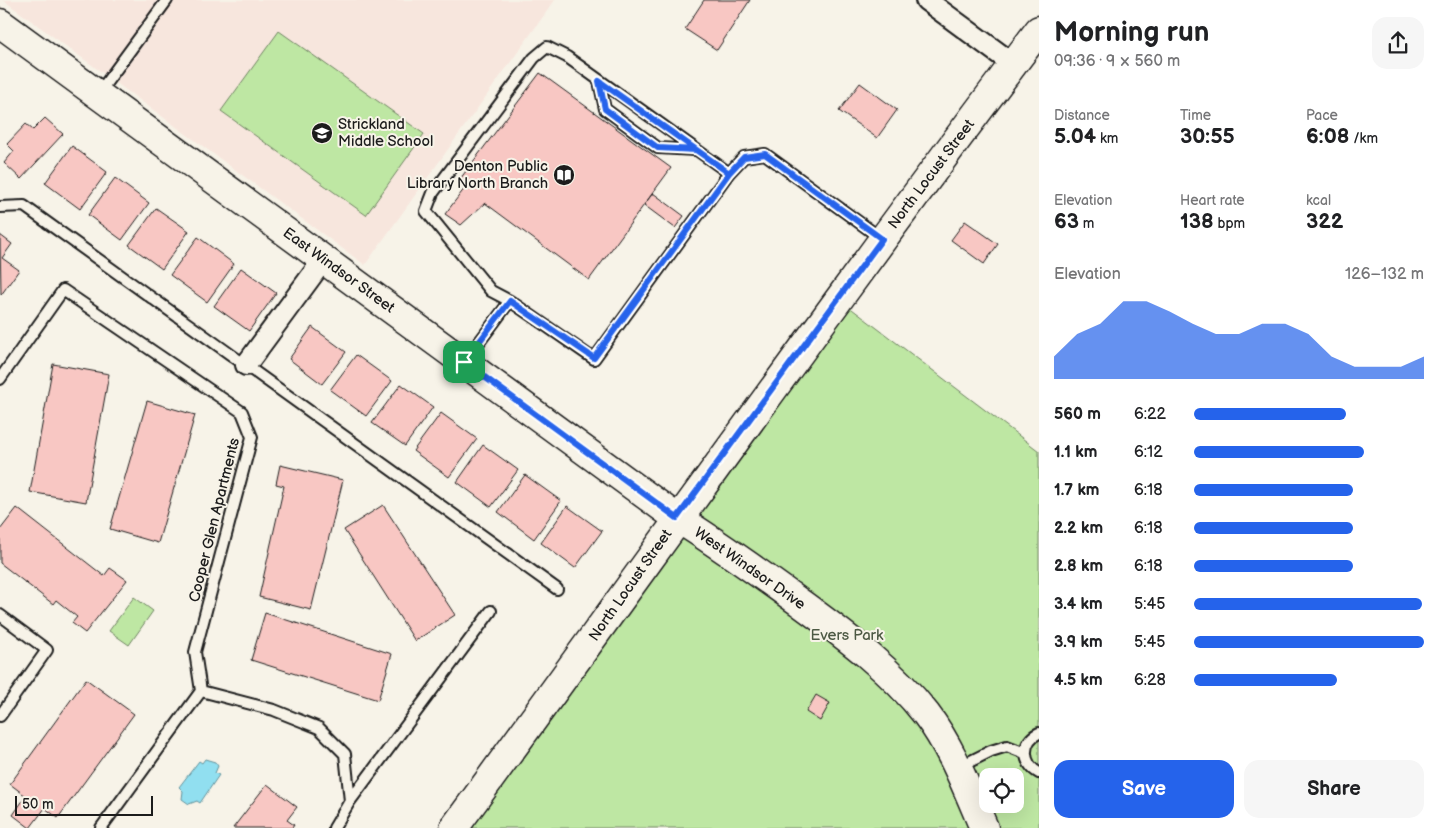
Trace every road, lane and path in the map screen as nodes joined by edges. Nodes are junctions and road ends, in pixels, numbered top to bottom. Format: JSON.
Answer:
{"nodes":[{"id":1,"x":167,"y":0,"type":"edge"},
{"id":2,"x":926,"y":0,"type":"edge"},
{"id":3,"x":0,"y":23,"type":"edge"},
{"id":4,"x":1039,"y":30,"type":"edge"},
{"id":5,"x":1013,"y":64,"type":"junction"},
{"id":6,"x":599,"y":81,"type":"junction"},
{"id":7,"x":98,"y":94,"type":"junction"},
{"id":8,"x":696,"y":150,"type":"junction"},
{"id":9,"x":729,"y":173,"type":"junction"},
{"id":10,"x":0,"y":207,"type":"edge"},
{"id":11,"x":882,"y":239,"type":"junction"},
{"id":12,"x":324,"y":259,"type":"junction"},
{"id":13,"x":510,"y":301,"type":"junction"},
{"id":14,"x":464,"y":362,"type":"junction"},
{"id":15,"x":246,"y":364,"type":"junction"},
{"id":16,"x":0,"y":379,"type":"edge"},
{"id":17,"x":677,"y":518,"type":"junction"},
{"id":18,"x":557,"y":589,"type":"dead end"},
{"id":19,"x":491,"y":611,"type":"dead end"},
{"id":20,"x":0,"y":615,"type":"edge"},
{"id":21,"x":202,"y":691,"type":"junction"},
{"id":22,"x":0,"y":716,"type":"edge"},
{"id":23,"x":1039,"y":733,"type":"edge"},
{"id":24,"x":1025,"y":753,"type":"junction"},
{"id":25,"x":958,"y":767,"type":"junction"},
{"id":26,"x":1039,"y":773,"type":"edge"},
{"id":27,"x":350,"y":801,"type":"junction"},
{"id":28,"x":101,"y":828,"type":"edge"},
{"id":29,"x":334,"y":828,"type":"edge"},
{"id":30,"x":454,"y":828,"type":"edge"},
{"id":31,"x":984,"y":828,"type":"edge"}],
"edges":[{"from":1,"to":7,"type":"lane"},
{"from":2,"to":5,"type":"street"},
{"from":3,"to":7,"type":"street","name":"East Windsor Street"},
{"from":4,"to":5,"type":"street","name":"North Locust Street"},
{"from":5,"to":11,"type":"street","name":"North Locust Street"},
{"from":6,"to":8,"type":"lane"},
{"from":6,"to":8,"type":"lane"},
{"from":6,"to":13,"type":"lane"},
{"from":7,"to":12,"type":"street","name":"East Windsor Street"},
{"from":8,"to":9,"type":"lane"},
{"from":9,"to":11,"type":"lane"},
{"from":9,"to":13,"type":"lane"},
{"from":10,"to":15,"type":"lane"},
{"from":11,"to":17,"type":"street","name":"North Locust Street"},
{"from":12,"to":14,"type":"street","name":"East Windsor Street"},
{"from":12,"to":15,"type":"street"},
{"from":13,"to":14,"type":"lane"},
{"from":14,"to":17,"type":"street","name":"East Windsor Street"},
{"from":15,"to":18,"type":"lane"},
{"from":16,"to":21,"type":"lane","name":"Cooper Glen Apartments"},
{"from":17,"to":25,"type":"street","name":"West Windsor Drive"},
{"from":17,"to":30,"type":"street","name":"North Locust Street"},
{"from":19,"to":27,"type":"lane"},
{"from":20,"to":22,"type":"lane"},
{"from":21,"to":27,"type":"lane"},
{"from":21,"to":28,"type":"lane"},
{"from":23,"to":24,"type":"lane"},
{"from":24,"to":25,"type":"lane"},
{"from":24,"to":26,"type":"lane"},
{"from":25,"to":31,"type":"street","name":"West Windsor Drive"},
{"from":27,"to":29,"type":"lane"}]}
